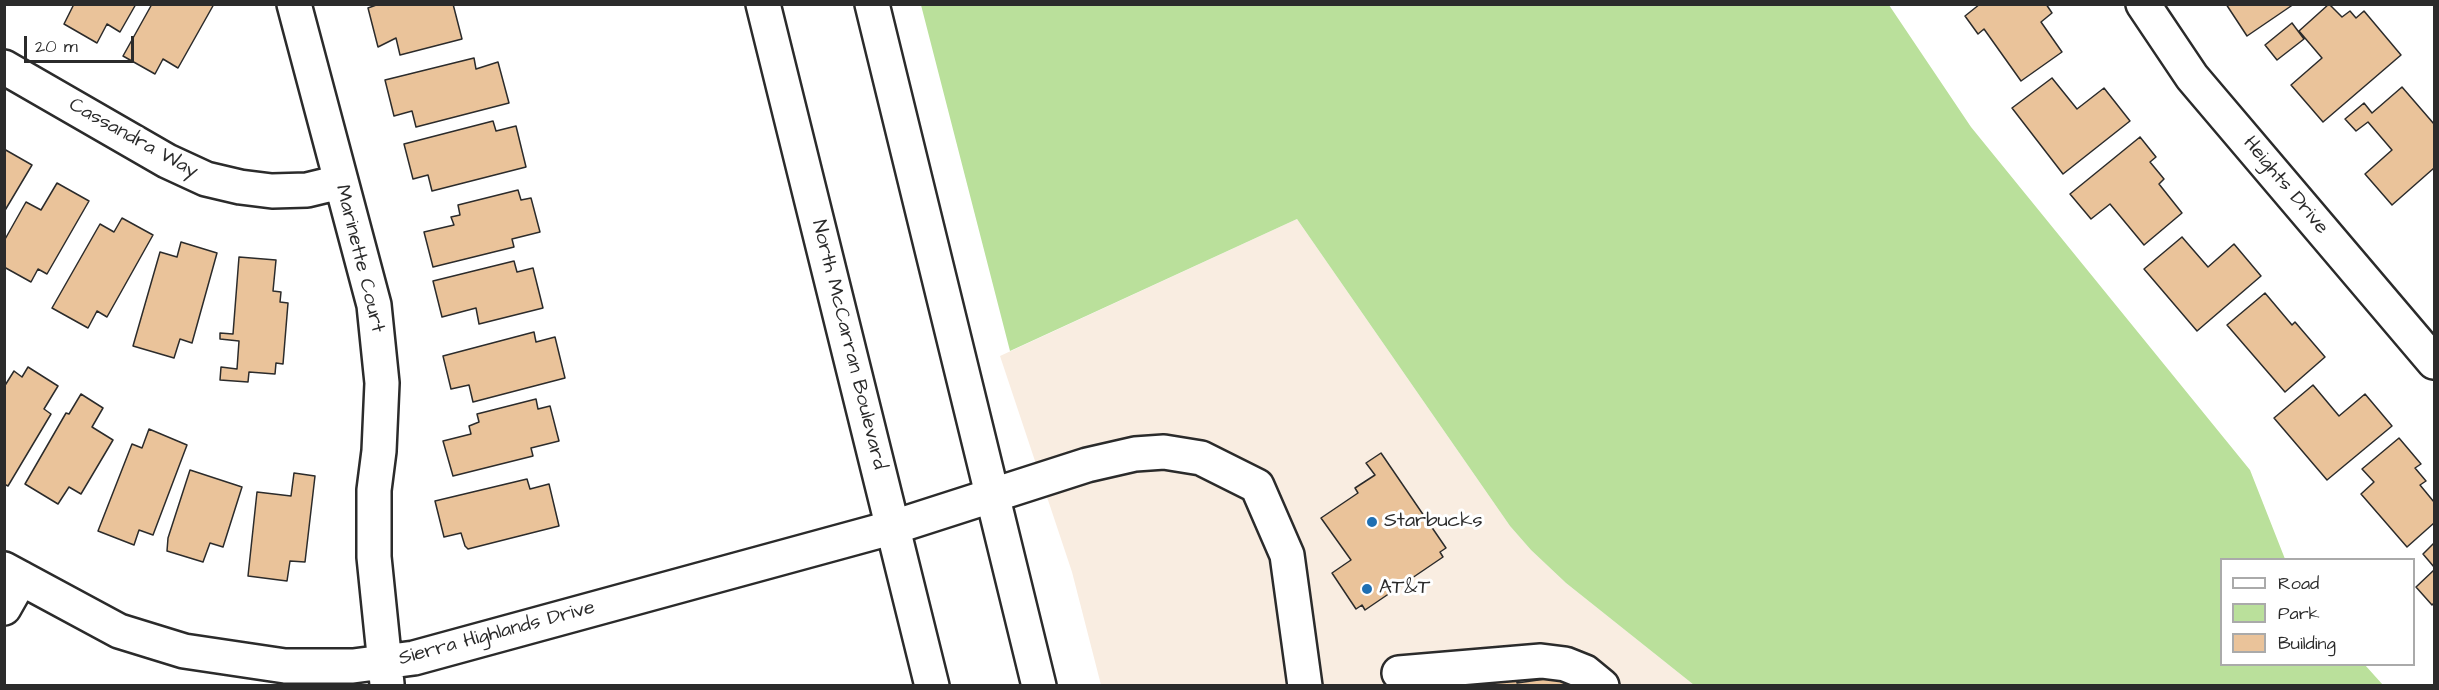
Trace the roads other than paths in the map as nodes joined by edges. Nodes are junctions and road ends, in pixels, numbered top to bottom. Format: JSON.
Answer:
{"nodes":[{"id":1,"x":294,"y":4,"type":"edge"},
{"id":2,"x":763,"y":4,"type":"edge"},
{"id":3,"x":872,"y":4,"type":"edge"},
{"id":4,"x":2143,"y":4,"type":"edge"},
{"id":5,"x":4,"y":68,"type":"edge"},
{"id":6,"x":340,"y":182,"type":"junction"},
{"id":7,"x":2434,"y":362,"type":"edge"},
{"id":8,"x":994,"y":497,"type":"junction"},
{"id":9,"x":894,"y":527,"type":"junction"},
{"id":10,"x":13,"y":573,"type":"edge"},
{"id":11,"x":4,"y":608,"type":"edge"},
{"id":12,"x":1399,"y":673,"type":"dead end"},
{"id":13,"x":386,"y":674,"type":"edge"},
{"id":14,"x":932,"y":686,"type":"edge"},
{"id":15,"x":1039,"y":686,"type":"edge"},
{"id":16,"x":1305,"y":686,"type":"edge"},
{"id":17,"x":1602,"y":686,"type":"edge"}],
"edges":[{"from":1,"to":6,"type":"street","name":"Marinette Court"},
{"from":2,"to":9,"type":"street","name":"North McCarran Boulevard"},
{"from":3,"to":8,"type":"street"},
{"from":4,"to":7,"type":"street","name":"Heights Drive"},
{"from":5,"to":6,"type":"street","name":"Cassandra Way"},
{"from":6,"to":13,"type":"street","name":"Marinette Court"},
{"from":8,"to":9,"type":"street","name":"Sierra Highlands Drive"},
{"from":8,"to":15,"type":"street"},
{"from":8,"to":16,"type":"street","name":"Sierra Highlands Drive"},
{"from":9,"to":13,"type":"street","name":"Sierra Highlands Drive"},
{"from":9,"to":14,"type":"street","name":"North McCarran Boulevard"},
{"from":10,"to":11,"type":"street"},
{"from":10,"to":13,"type":"street","name":"Sierra Highlands Drive"},
{"from":12,"to":17,"type":"street"}]}
